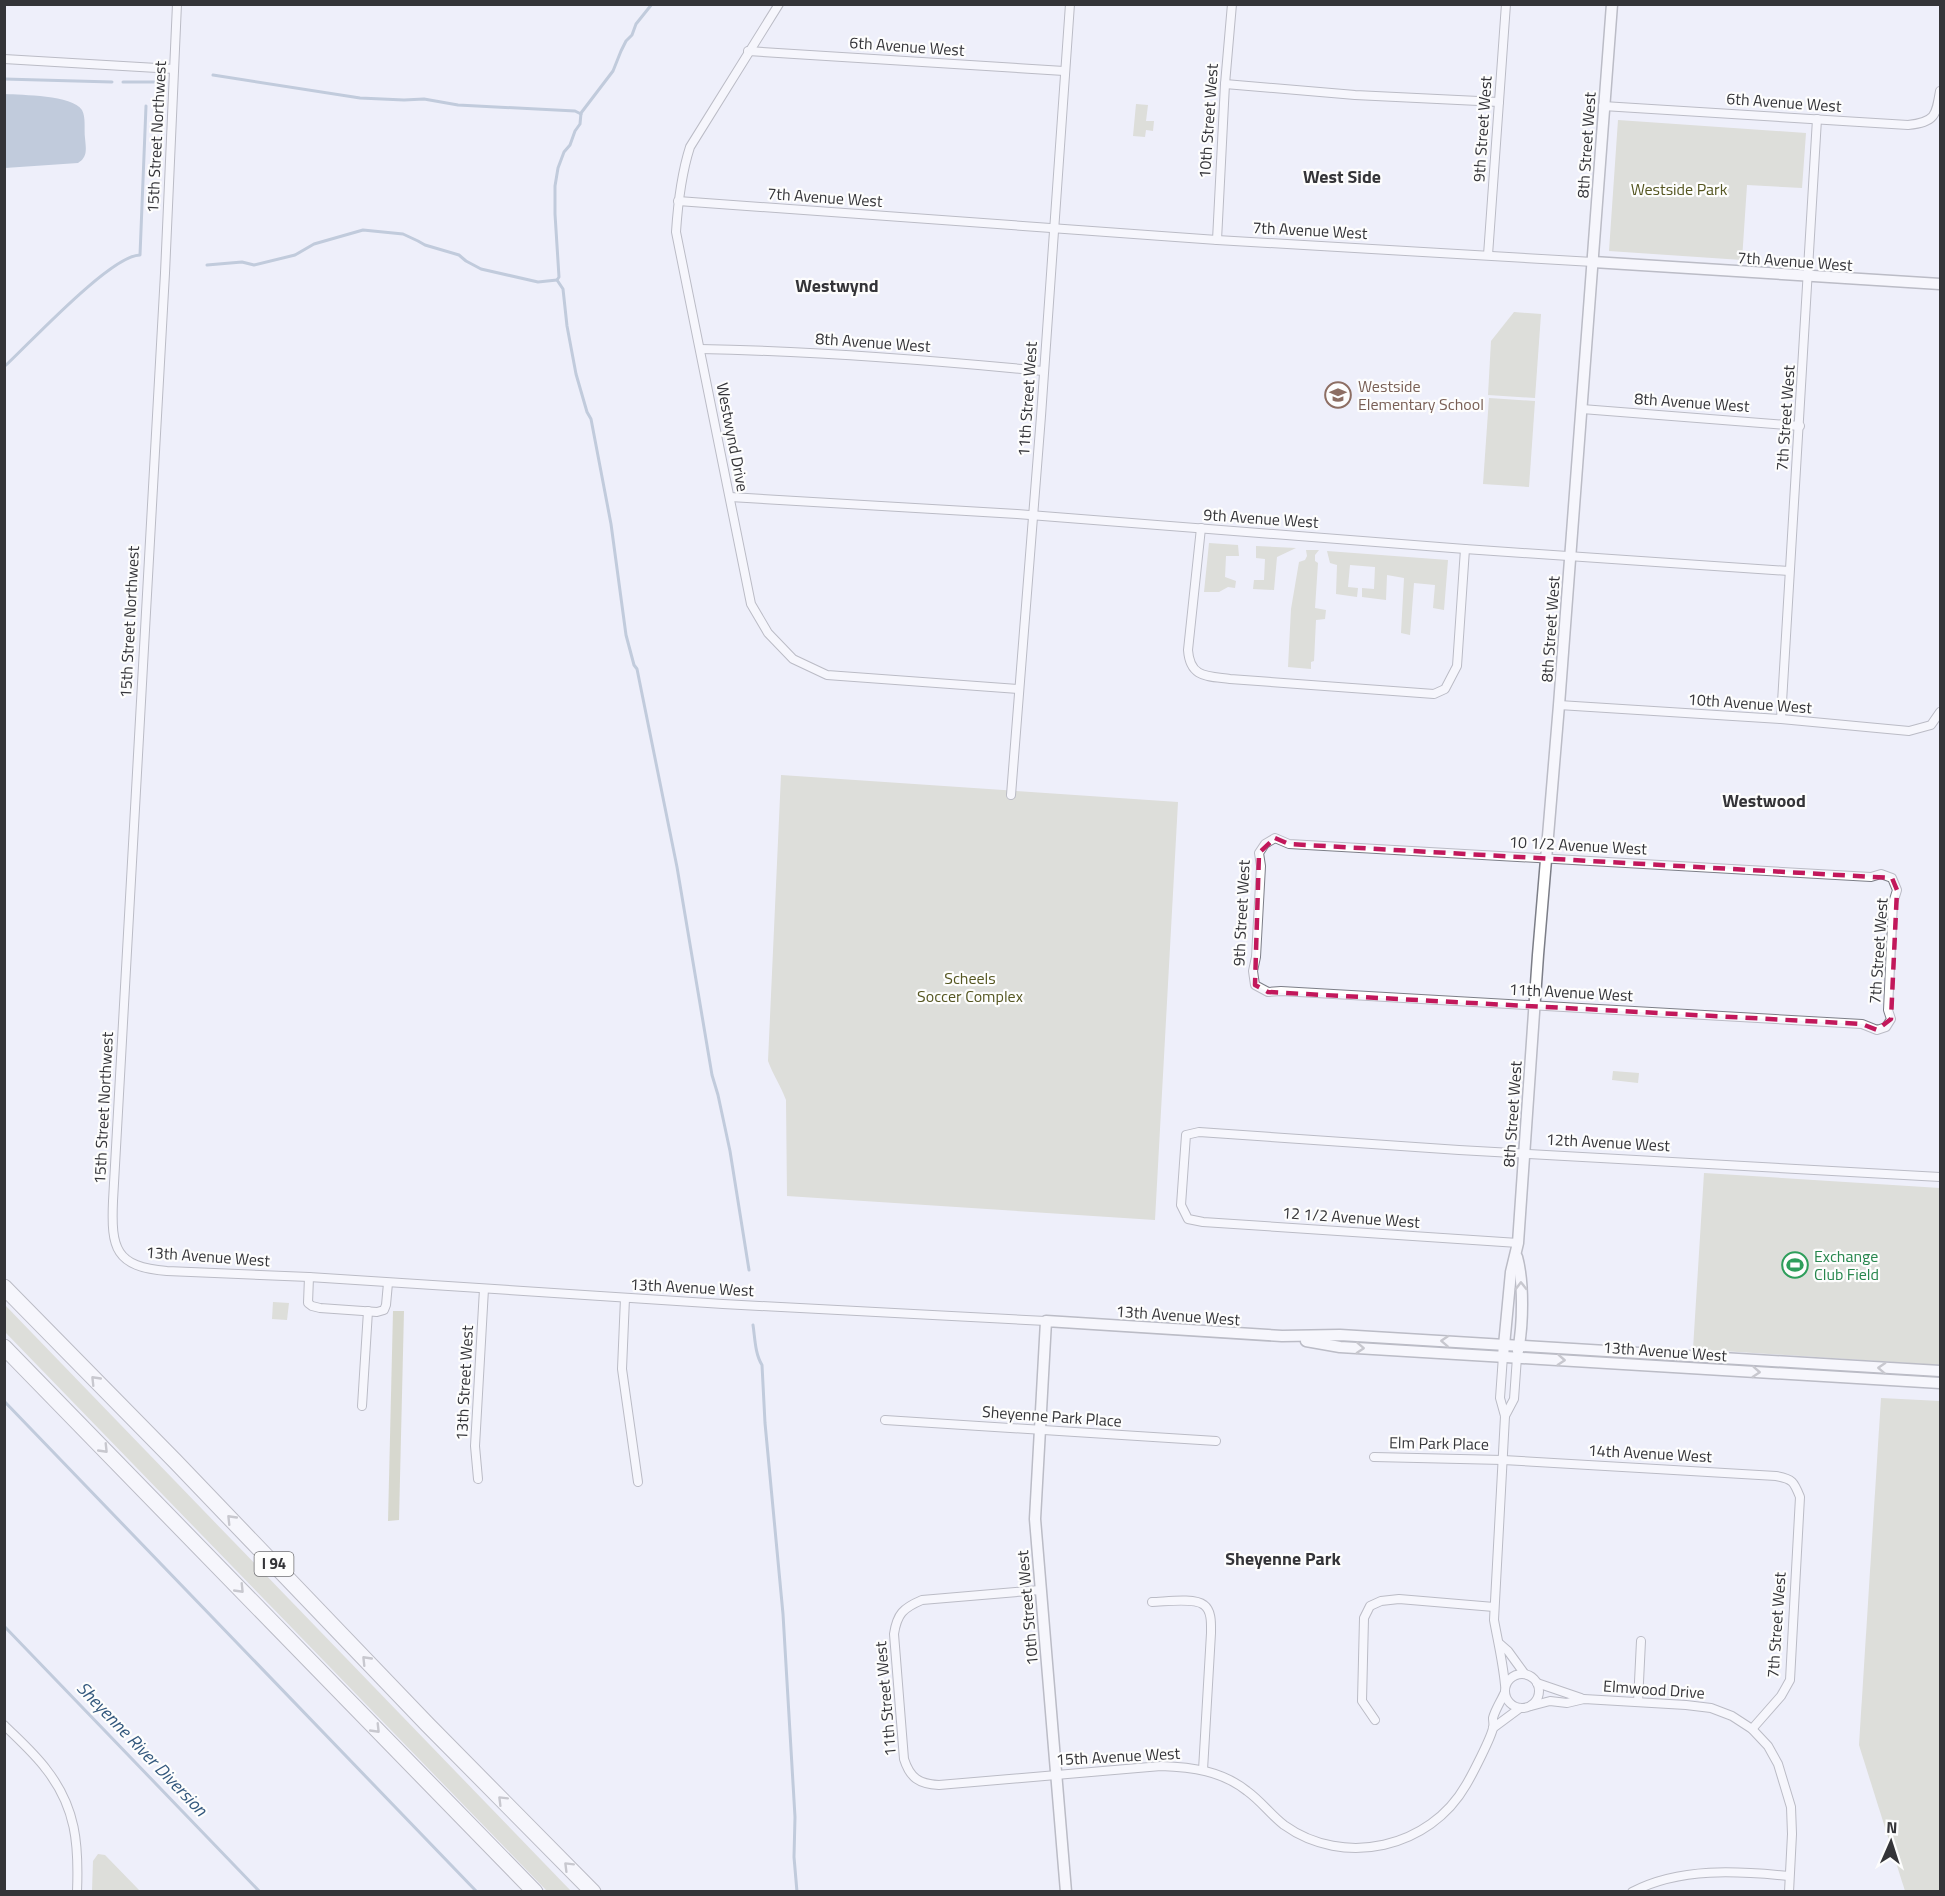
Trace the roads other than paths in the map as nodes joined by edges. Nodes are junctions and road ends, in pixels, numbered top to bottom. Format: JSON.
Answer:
{"nodes":[{"id":1,"x":177,"y":4,"type":"edge"},
{"id":2,"x":779,"y":4,"type":"edge"},
{"id":3,"x":1070,"y":4,"type":"edge"},
{"id":4,"x":1232,"y":4,"type":"edge"},
{"id":5,"x":1506,"y":4,"type":"edge"},
{"id":6,"x":1612,"y":4,"type":"edge"},
{"id":7,"x":748,"y":51,"type":"junction"},
{"id":8,"x":4,"y":59,"type":"edge"},
{"id":9,"x":174,"y":69,"type":"junction"},
{"id":10,"x":1064,"y":71,"type":"junction"},
{"id":11,"x":1225,"y":84,"type":"junction"},
{"id":12,"x":1941,"y":91,"type":"edge"},
{"id":13,"x":1499,"y":102,"type":"junction"},
{"id":14,"x":1603,"y":106,"type":"junction"},
{"id":15,"x":1817,"y":119,"type":"junction"},
{"id":16,"x":678,"y":201,"type":"junction"},
{"id":17,"x":1054,"y":228,"type":"junction"},
{"id":18,"x":1216,"y":240,"type":"junction"},
{"id":19,"x":1488,"y":255,"type":"junction"},
{"id":20,"x":1593,"y":262,"type":"junction"},
{"id":21,"x":1808,"y":277,"type":"junction"},
{"id":22,"x":1941,"y":284,"type":"edge"},
{"id":23,"x":700,"y":349,"type":"junction"},
{"id":24,"x":1043,"y":371,"type":"junction"},
{"id":25,"x":1581,"y":409,"type":"junction"},
{"id":26,"x":1800,"y":426,"type":"junction"},
{"id":27,"x":730,"y":496,"type":"junction"},
{"id":28,"x":1033,"y":515,"type":"junction"},
{"id":29,"x":1201,"y":528,"type":"junction"},
{"id":30,"x":1465,"y":549,"type":"junction"},
{"id":31,"x":1571,"y":556,"type":"junction"},
{"id":32,"x":1789,"y":572,"type":"junction"},
{"id":33,"x":1019,"y":688,"type":"junction"},
{"id":34,"x":1559,"y":705,"type":"junction"},
{"id":35,"x":1941,"y":712,"type":"edge"},
{"id":36,"x":1781,"y":719,"type":"junction"},
{"id":37,"x":1011,"y":795,"type":"dead end"},
{"id":38,"x":1265,"y":844,"type":"joint"},
{"id":39,"x":1546,"y":858,"type":"junction"},
{"id":40,"x":1892,"y":878,"type":"joint"},
{"id":41,"x":1255,"y":985,"type":"joint"},
{"id":42,"x":1535,"y":1005,"type":"junction"},
{"id":43,"x":1886,"y":1027,"type":"joint"},
{"id":44,"x":1524,"y":1153,"type":"junction"},
{"id":45,"x":1941,"y":1177,"type":"edge"},
{"id":46,"x":1185,"y":1214,"type":"joint"},
{"id":47,"x":114,"y":1241,"type":"joint"},
{"id":48,"x":1518,"y":1244,"type":"junction"},
{"id":49,"x":1517,"y":1256,"type":"junction"},
{"id":50,"x":309,"y":1277,"type":"junction"},
{"id":51,"x":388,"y":1283,"type":"junction"},
{"id":52,"x":4,"y":1287,"type":"edge"},
{"id":53,"x":484,"y":1289,"type":"junction"},
{"id":54,"x":626,"y":1298,"type":"junction"},
{"id":55,"x":368,"y":1311,"type":"junction"},
{"id":56,"x":1046,"y":1321,"type":"junction"},
{"id":57,"x":1282,"y":1336,"type":"junction"},
{"id":58,"x":1504,"y":1345,"type":"junction"},
{"id":59,"x":4,"y":1347,"type":"edge"},
{"id":60,"x":1518,"y":1352,"type":"junction"},
{"id":61,"x":1503,"y":1356,"type":"junction"},
{"id":62,"x":1941,"y":1371,"type":"edge"},
{"id":63,"x":1941,"y":1383,"type":"edge"},
{"id":64,"x":363,"y":1406,"type":"dead end"},
{"id":65,"x":1505,"y":1416,"type":"junction"},
{"id":66,"x":885,"y":1420,"type":"dead end"},
{"id":67,"x":1039,"y":1430,"type":"junction"},
{"id":68,"x":1216,"y":1441,"type":"dead end"},
{"id":69,"x":1374,"y":1457,"type":"dead end"},
{"id":70,"x":1503,"y":1460,"type":"junction"},
{"id":71,"x":478,"y":1479,"type":"dead end"},
{"id":72,"x":638,"y":1482,"type":"dead end"},
{"id":73,"x":1794,"y":1482,"type":"joint"},
{"id":74,"x":1040,"y":1590,"type":"junction"},
{"id":75,"x":1152,"y":1602,"type":"dead end"},
{"id":76,"x":1494,"y":1607,"type":"junction"},
{"id":77,"x":1641,"y":1641,"type":"dead end"},
{"id":78,"x":1500,"y":1644,"type":"junction"},
{"id":79,"x":1524,"y":1674,"type":"junction"},
{"id":80,"x":1537,"y":1683,"type":"junction"},
{"id":81,"x":1505,"y":1689,"type":"junction"},
{"id":82,"x":1584,"y":1700,"type":"junction"},
{"id":83,"x":1638,"y":1702,"type":"junction"},
{"id":84,"x":1531,"y":1706,"type":"junction"},
{"id":85,"x":1520,"y":1708,"type":"junction"},
{"id":86,"x":1375,"y":1720,"type":"dead end"},
{"id":87,"x":4,"y":1725,"type":"edge"},
{"id":88,"x":1493,"y":1728,"type":"junction"},
{"id":89,"x":1752,"y":1729,"type":"junction"},
{"id":90,"x":1203,"y":1770,"type":"junction"},
{"id":91,"x":1057,"y":1774,"type":"junction"},
{"id":92,"x":915,"y":1779,"type":"joint"},
{"id":93,"x":1790,"y":1876,"type":"junction"},
{"id":94,"x":77,"y":1892,"type":"edge"},
{"id":95,"x":535,"y":1892,"type":"edge"},
{"id":96,"x":593,"y":1892,"type":"edge"},
{"id":97,"x":1066,"y":1892,"type":"edge"},
{"id":98,"x":1632,"y":1892,"type":"edge"},
{"id":99,"x":1789,"y":1892,"type":"edge"}],
"edges":[{"from":1,"to":9,"type":"street","name":"15th Street Northwest"},
{"from":2,"to":7,"type":"street","name":"Westwynd Drive"},
{"from":3,"to":10,"type":"street","name":"11th Street West"},
{"from":4,"to":11,"type":"street","name":"10th Street West"},
{"from":5,"to":13,"type":"street","name":"9th Street West"},
{"from":6,"to":14,"type":"street","name":"8th Street West"},
{"from":7,"to":10,"type":"street","name":"6th Avenue West"},
{"from":7,"to":16,"type":"street","name":"Westwynd Drive"},
{"from":8,"to":9,"type":"street"},
{"from":9,"to":47,"type":"street","name":"15th Street Northwest"},
{"from":10,"to":17,"type":"street","name":"11th Street West"},
{"from":11,"to":13,"type":"street"},
{"from":11,"to":18,"type":"street","name":"10th Street West"},
{"from":12,"to":15,"type":"street","name":"6th Avenue West"},
{"from":13,"to":19,"type":"street","name":"9th Street West"},
{"from":14,"to":15,"type":"street","name":"6th Avenue West"},
{"from":14,"to":20,"type":"street","name":"8th Street West"},
{"from":15,"to":21,"type":"street","name":"7th Street West"},
{"from":16,"to":17,"type":"street","name":"7th Avenue West"},
{"from":16,"to":23,"type":"street","name":"Westwynd Drive"},
{"from":17,"to":18,"type":"street","name":"7th Avenue West"},
{"from":17,"to":24,"type":"street","name":"11th Street West"},
{"from":18,"to":19,"type":"street","name":"7th Avenue West"},
{"from":19,"to":20,"type":"street","name":"7th Avenue West"},
{"from":20,"to":21,"type":"street","name":"7th Avenue West"},
{"from":20,"to":25,"type":"street","name":"8th Street West"},
{"from":21,"to":22,"type":"street","name":"7th Avenue West"},
{"from":21,"to":26,"type":"street","name":"7th Street West"},
{"from":23,"to":24,"type":"street","name":"8th Avenue West"},
{"from":23,"to":27,"type":"street","name":"Westwynd Drive"},
{"from":24,"to":28,"type":"street","name":"11th Street West"},
{"from":25,"to":26,"type":"street","name":"8th Avenue West"},
{"from":25,"to":31,"type":"street","name":"8th Street West"},
{"from":26,"to":32,"type":"street","name":"7th Street West"},
{"from":27,"to":28,"type":"street","name":"9th Avenue West"},
{"from":27,"to":33,"type":"street","name":"Westwynd Drive"},
{"from":28,"to":29,"type":"street","name":"9th Avenue West"},
{"from":28,"to":33,"type":"street","name":"11th Street West"},
{"from":29,"to":30,"type":"street","name":"9th Avenue West"},
{"from":29,"to":30,"type":"street"},
{"from":30,"to":31,"type":"street","name":"9th Avenue West"},
{"from":31,"to":32,"type":"street","name":"9th Avenue West"},
{"from":31,"to":34,"type":"street","name":"8th Street West"},
{"from":32,"to":36,"type":"street","name":"7th Street West"},
{"from":33,"to":37,"type":"street","name":"11th Street West"},
{"from":34,"to":36,"type":"street","name":"10th Avenue West"},
{"from":34,"to":39,"type":"street","name":"8th Street West"},
{"from":35,"to":36,"type":"street","name":"10th Avenue West"},
{"from":38,"to":39,"type":"street","name":"10 1/2 Avenue West"},
{"from":38,"to":41,"type":"street","name":"9th Street West"},
{"from":39,"to":40,"type":"street","name":"10 1/2 Avenue West"},
{"from":39,"to":42,"type":"street","name":"8th Street West"},
{"from":40,"to":43,"type":"street","name":"7th Street West"},
{"from":41,"to":42,"type":"street","name":"11th Avenue West"},
{"from":42,"to":43,"type":"street","name":"11th Avenue West"},
{"from":42,"to":44,"type":"street","name":"8th Street West"},
{"from":44,"to":45,"type":"street","name":"12th Avenue West"},
{"from":44,"to":46,"type":"street","name":"12th Avenue West"},
{"from":44,"to":48,"type":"street","name":"8th Street West"},
{"from":46,"to":48,"type":"street","name":"12 1/2 Avenue West"},
{"from":47,"to":50,"type":"street","name":"13th Avenue West"},
{"from":48,"to":49,"type":"street","name":"8th Street West"},
{"from":49,"to":58,"type":"street","name":"8th Street West"},
{"from":60,"to":49,"type":"street","name":"8th Street West","one_way":true},
{"from":50,"to":51,"type":"street","name":"13th Avenue West"},
{"from":50,"to":55,"type":"street"},
{"from":51,"to":53,"type":"street","name":"13th Avenue West"},
{"from":51,"to":55,"type":"street"},
{"from":96,"to":52,"type":"highway","number":"I 94","one_way":true},
{"from":53,"to":54,"type":"street","name":"13th Avenue West"},
{"from":53,"to":71,"type":"street","name":"13th Street West"},
{"from":54,"to":56,"type":"street","name":"13th Avenue West"},
{"from":54,"to":72,"type":"street"},
{"from":55,"to":64,"type":"street"},
{"from":56,"to":57,"type":"street","name":"13th Avenue West"},
{"from":56,"to":67,"type":"street","name":"10th Street West"},
{"from":58,"to":57,"type":"street","name":"13th Avenue West","one_way":true},
{"from":57,"to":61,"type":"street","name":"13th Avenue West","one_way":true},
{"from":58,"to":60,"type":"street","name":"13th Avenue West"},
{"from":58,"to":61,"type":"street","name":"8th Street West"},
{"from":59,"to":95,"type":"highway","number":"I 94","one_way":true},
{"from":60,"to":61,"type":"street","name":"13th Avenue West"},
{"from":62,"to":60,"type":"street","name":"13th Avenue West","one_way":true},
{"from":60,"to":63,"type":"street","name":"13th Avenue West","one_way":true},
{"from":60,"to":65,"type":"street","name":"8th Street West"},
{"from":61,"to":65,"type":"street","name":"8th Street West"},
{"from":65,"to":70,"type":"street","name":"8th Street West"},
{"from":66,"to":67,"type":"street","name":"Sheyenne Park Place"},
{"from":67,"to":68,"type":"street","name":"Sheyenne Park Place"},
{"from":67,"to":74,"type":"street","name":"10th Street West"},
{"from":69,"to":70,"type":"street","name":"Elm Park Place"},
{"from":70,"to":73,"type":"street","name":"14th Avenue West"},
{"from":70,"to":76,"type":"street","name":"8th Street West"},
{"from":73,"to":89,"type":"street","name":"7th Street West"},
{"from":74,"to":91,"type":"street","name":"10th Street West"},
{"from":74,"to":92,"type":"street","name":"11th Street West"},
{"from":75,"to":90,"type":"street"},
{"from":76,"to":78,"type":"street","name":"8th Street West"},
{"from":76,"to":86,"type":"street"},
{"from":77,"to":83,"type":"street"},
{"from":78,"to":79,"type":"street","name":"8th Street West"},
{"from":78,"to":81,"type":"street","name":"8th Street West"},
{"from":79,"to":80,"type":"street"},
{"from":79,"to":81,"type":"street"},
{"from":80,"to":82,"type":"street","name":"Elmwood Drive"},
{"from":80,"to":84,"type":"street"},
{"from":81,"to":85,"type":"street"},
{"from":81,"to":88,"type":"street","name":"15th Avenue West"},
{"from":82,"to":83,"type":"street","name":"Elmwood Drive"},
{"from":82,"to":84,"type":"street","name":"Elmwood Drive"},
{"from":83,"to":89,"type":"street","name":"Elmwood Drive"},
{"from":84,"to":85,"type":"street"},
{"from":85,"to":88,"type":"street","name":"15th Avenue West"},
{"from":87,"to":94,"type":"street"},
{"from":88,"to":90,"type":"street","name":"15th Avenue West"},
{"from":89,"to":93,"type":"street"},
{"from":90,"to":91,"type":"street","name":"15th Avenue West"},
{"from":91,"to":92,"type":"street","name":"15th Avenue West"},
{"from":91,"to":97,"type":"street","name":"10th Street West"},
{"from":93,"to":98,"type":"street"},
{"from":93,"to":99,"type":"street"}]}
